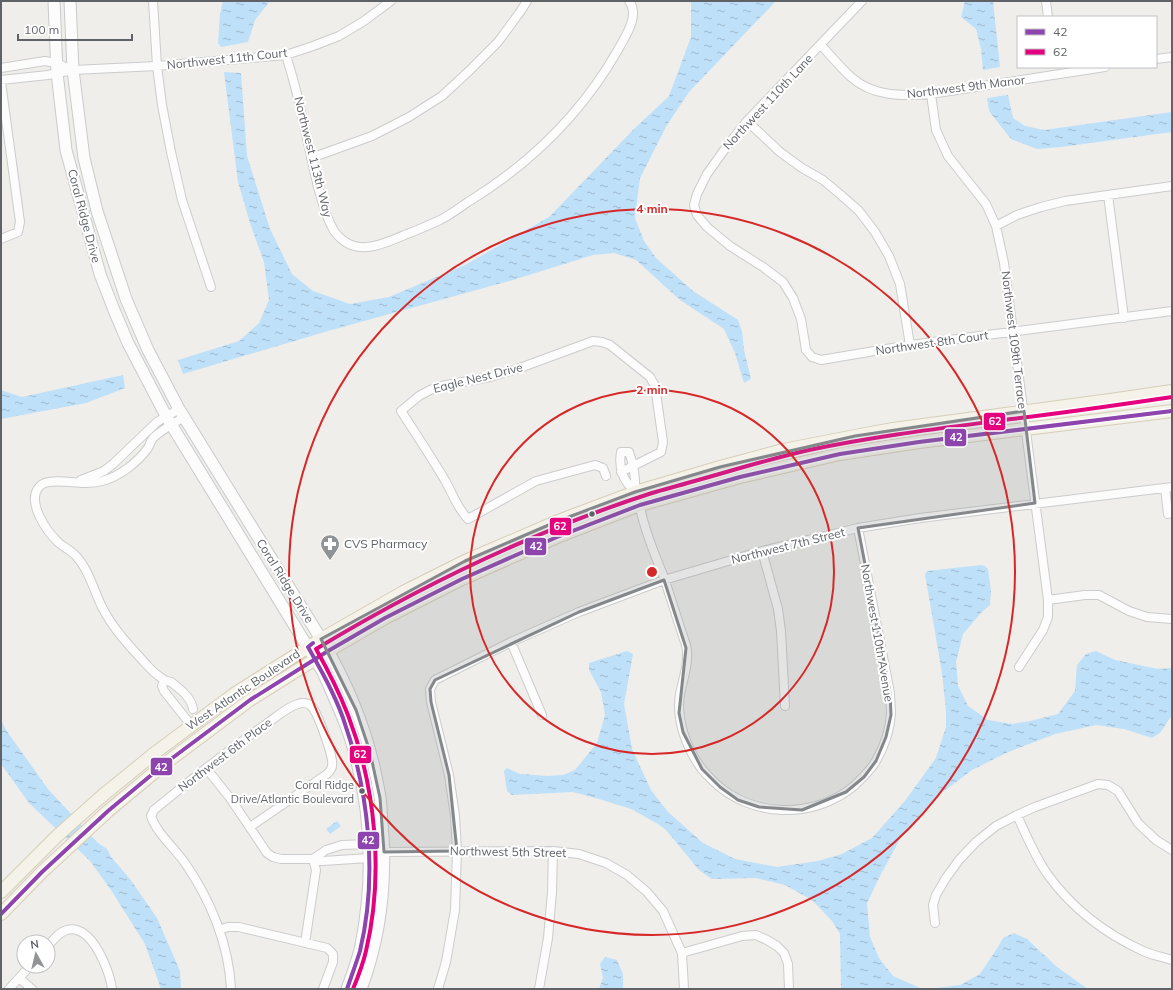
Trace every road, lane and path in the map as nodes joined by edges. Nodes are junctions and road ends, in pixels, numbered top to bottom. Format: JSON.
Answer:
{"nodes":[{"id":1,"x":54,"y":1,"type":"edge"},
{"id":2,"x":70,"y":1,"type":"edge"},
{"id":3,"x":153,"y":1,"type":"edge"},
{"id":4,"x":157,"y":1,"type":"edge"},
{"id":5,"x":391,"y":1,"type":"edge"},
{"id":6,"x":527,"y":1,"type":"edge"},
{"id":7,"x":862,"y":1,"type":"edge"},
{"id":8,"x":1046,"y":1,"type":"edge"},
{"id":9,"x":630,"y":3,"type":"edge"},
{"id":10,"x":154,"y":13,"type":"junction"},
{"id":11,"x":1048,"y":16,"type":"edge"},
{"id":12,"x":821,"y":45,"type":"junction"},
{"id":13,"x":286,"y":55,"type":"junction"},
{"id":14,"x":1172,"y":57,"type":"edge"},
{"id":15,"x":1157,"y":59,"type":"edge"},
{"id":16,"x":157,"y":66,"type":"junction"},
{"id":17,"x":1,"y":68,"type":"edge"},
{"id":18,"x":57,"y":68,"type":"junction"},
{"id":19,"x":1092,"y":68,"type":"edge"},
{"id":20,"x":72,"y":70,"type":"junction"},
{"id":21,"x":1055,"y":71,"type":"edge"},
{"id":22,"x":1,"y":81,"type":"edge"},
{"id":23,"x":931,"y":94,"type":"junction"},
{"id":24,"x":747,"y":122,"type":"junction"},
{"id":25,"x":310,"y":158,"type":"junction"},
{"id":26,"x":1172,"y":186,"type":"edge"},
{"id":27,"x":1108,"y":195,"type":"junction"},
{"id":28,"x":996,"y":226,"type":"junction"},
{"id":29,"x":1,"y":239,"type":"edge"},
{"id":30,"x":211,"y":287,"type":"dead end"},
{"id":31,"x":1172,"y":312,"type":"edge"},
{"id":32,"x":1124,"y":318,"type":"junction"},
{"id":33,"x":1013,"y":332,"type":"junction"},
{"id":34,"x":910,"y":346,"type":"junction"},
{"id":35,"x":812,"y":357,"type":"joint"},
{"id":36,"x":1172,"y":391,"type":"edge"},
{"id":37,"x":1172,"y":411,"type":"edge"},
{"id":38,"x":1024,"y":412,"type":"junction"},
{"id":39,"x":182,"y":413,"type":"junction"},
{"id":40,"x":169,"y":420,"type":"junction"},
{"id":41,"x":1026,"y":429,"type":"junction"},
{"id":42,"x":119,"y":459,"type":"junction"},
{"id":43,"x":634,"y":465,"type":"junction"},
{"id":44,"x":127,"y":468,"type":"junction"},
{"id":45,"x":621,"y":472,"type":"junction"},
{"id":46,"x":606,"y":476,"type":"dead end"},
{"id":47,"x":76,"y":482,"type":"junction"},
{"id":48,"x":1168,"y":487,"type":"edge"},
{"id":49,"x":635,"y":492,"type":"junction"},
{"id":50,"x":1035,"y":503,"type":"junction"},
{"id":51,"x":640,"y":506,"type":"junction"},
{"id":52,"x":1168,"y":514,"type":"dead end"},
{"id":53,"x":858,"y":528,"type":"junction"},
{"id":54,"x":762,"y":551,"type":"junction"},
{"id":55,"x":664,"y":580,"type":"junction"},
{"id":56,"x":1048,"y":600,"type":"junction"},
{"id":57,"x":1172,"y":619,"type":"edge"},
{"id":58,"x":321,"y":638,"type":"junction"},
{"id":59,"x":511,"y":642,"type":"junction"},
{"id":60,"x":308,"y":647,"type":"junction"},
{"id":61,"x":328,"y":651,"type":"junction"},
{"id":62,"x":315,"y":659,"type":"junction"},
{"id":63,"x":1019,"y":667,"type":"dead end"},
{"id":64,"x":164,"y":680,"type":"junction"},
{"id":65,"x":176,"y":687,"type":"junction"},
{"id":66,"x":166,"y":694,"type":"junction"},
{"id":67,"x":785,"y":706,"type":"dead end"},
{"id":68,"x":542,"y":715,"type":"dead end"},
{"id":69,"x":194,"y":718,"type":"junction"},
{"id":70,"x":206,"y":768,"type":"junction"},
{"id":71,"x":1017,"y":815,"type":"junction"},
{"id":72,"x":250,"y":827,"type":"junction"},
{"id":73,"x":369,"y":844,"type":"junction"},
{"id":74,"x":332,"y":848,"type":"junction"},
{"id":75,"x":1172,"y":850,"type":"edge"},
{"id":76,"x":457,"y":851,"type":"junction"},
{"id":77,"x":553,"y":851,"type":"junction"},
{"id":78,"x":384,"y":852,"type":"junction"},
{"id":79,"x":369,"y":858,"type":"junction"},
{"id":80,"x":313,"y":859,"type":"junction"},
{"id":81,"x":334,"y":860,"type":"junction"},
{"id":82,"x":31,"y":861,"type":"junction"},
{"id":83,"x":42,"y":872,"type":"junction"},
{"id":84,"x":1,"y":892,"type":"edge"},
{"id":85,"x":1,"y":914,"type":"edge"},
{"id":86,"x":935,"y":923,"type":"dead end"},
{"id":87,"x":219,"y":930,"type":"junction"},
{"id":88,"x":56,"y":937,"type":"edge"},
{"id":89,"x":305,"y":943,"type":"junction"},
{"id":90,"x":682,"y":953,"type":"junction"},
{"id":91,"x":1172,"y":960,"type":"edge"},
{"id":92,"x":22,"y":974,"type":"edge"},
{"id":93,"x":18,"y":978,"type":"junction"},
{"id":94,"x":9,"y":989,"type":"edge"},
{"id":95,"x":32,"y":989,"type":"edge"},
{"id":96,"x":112,"y":989,"type":"edge"},
{"id":97,"x":231,"y":989,"type":"edge"},
{"id":98,"x":323,"y":989,"type":"edge"},
{"id":99,"x":347,"y":989,"type":"edge"},
{"id":100,"x":361,"y":989,"type":"edge"},
{"id":101,"x":438,"y":989,"type":"edge"},
{"id":102,"x":539,"y":989,"type":"edge"},
{"id":103,"x":684,"y":989,"type":"edge"},
{"id":104,"x":789,"y":989,"type":"edge"}],
"edges":[{"from":1,"to":18,"type":"main road","name":"Coral Ridge Drive"},
{"from":2,"to":20,"type":"main road","name":"Coral Ridge Drive"},
{"from":3,"to":10,"type":"street"},
{"from":4,"to":10,"type":"street"},
{"from":5,"to":13,"type":"street","name":"Northwest 11th Court"},
{"from":6,"to":25,"type":"street"},
{"from":7,"to":12,"type":"street","name":"Northwest 110th Lane"},
{"from":8,"to":11,"type":"street"},
{"from":9,"to":25,"type":"street","name":"Northwest 113th Way"},
{"from":10,"to":16,"type":"street"},
{"from":12,"to":23,"type":"street","name":"Northwest 9th Manor"},
{"from":12,"to":24,"type":"street","name":"Northwest 110th Lane"},
{"from":13,"to":16,"type":"street","name":"Northwest 11th Court"},
{"from":13,"to":25,"type":"street","name":"Northwest 113th Way"},
{"from":14,"to":15,"type":"street"},
{"from":16,"to":20,"type":"street","name":"Northwest 11th Court"},
{"from":16,"to":30,"type":"street"},
{"from":17,"to":18,"type":"street","name":"Northwest 11th Court"},
{"from":18,"to":20,"type":"street","name":"Northwest 11th Court"},
{"from":18,"to":22,"type":"street"},
{"from":18,"to":40,"type":"main road","name":"Coral Ridge Drive"},
{"from":19,"to":21,"type":"street","name":"Northwest 9th Manor"},
{"from":20,"to":39,"type":"main road","name":"Coral Ridge Drive"},
{"from":21,"to":23,"type":"street","name":"Northwest 9th Manor"},
{"from":22,"to":29,"type":"street"},
{"from":23,"to":28,"type":"street","name":"Northwest 109th Terrace"},
{"from":24,"to":34,"type":"street"},
{"from":24,"to":35,"type":"street","name":"Northwest 110th Lane"},
{"from":26,"to":27,"type":"street"},
{"from":27,"to":28,"type":"street"},
{"from":27,"to":32,"type":"street"},
{"from":28,"to":33,"type":"street","name":"Northwest 109th Terrace"},
{"from":31,"to":32,"type":"street","name":"Northwest 8th Court"},
{"from":32,"to":33,"type":"street","name":"Northwest 8th Court"},
{"from":33,"to":34,"type":"street","name":"Northwest 8th Court"},
{"from":33,"to":38,"type":"street","name":"Northwest 109th Terrace"},
{"from":34,"to":35,"type":"street","name":"Northwest 8th Court"},
{"from":36,"to":38,"type":"main road","name":"West Atlantic Boulevard"},
{"from":37,"to":41,"type":"main road","name":"West Atlantic Boulevard"},
{"from":38,"to":41,"type":"street","name":"Northwest 109th Terrace"},
{"from":38,"to":49,"type":"main road","name":"West Atlantic Boulevard"},
{"from":39,"to":40,"type":"street"},
{"from":39,"to":58,"type":"main road","name":"Coral Ridge Drive"},
{"from":40,"to":42,"type":"street"},
{"from":40,"to":44,"type":"street"},
{"from":40,"to":60,"type":"main road","name":"Coral Ridge Drive"},
{"from":41,"to":50,"type":"street","name":"Northwest 109th Terrace"},
{"from":41,"to":51,"type":"main road","name":"West Atlantic Boulevard"},
{"from":42,"to":44,"type":"street"},
{"from":42,"to":47,"type":"street"},
{"from":43,"to":45,"type":"street","name":"Eagle Nest Drive"},
{"from":43,"to":45,"type":"street"},
{"from":43,"to":46,"type":"street","name":"Eagle Nest Drive"},
{"from":43,"to":49,"type":"street"},
{"from":44,"to":47,"type":"street"},
{"from":45,"to":49,"type":"street"},
{"from":47,"to":64,"type":"street"},
{"from":48,"to":50,"type":"street","name":"Northwest 7th Street"},
{"from":48,"to":52,"type":"street"},
{"from":49,"to":51,"type":"street","name":"Northwest 110th Avenue"},
{"from":49,"to":58,"type":"main road","name":"West Atlantic Boulevard"},
{"from":50,"to":53,"type":"street","name":"Northwest 7th Street"},
{"from":50,"to":56,"type":"street","name":"Northwest 109th Terrace"},
{"from":51,"to":55,"type":"street","name":"Northwest 110th Avenue"},
{"from":51,"to":61,"type":"main road","name":"West Atlantic Boulevard"},
{"from":53,"to":54,"type":"street","name":"Northwest 7th Street"},
{"from":53,"to":55,"type":"street","name":"Northwest 110th Avenue"},
{"from":54,"to":55,"type":"street","name":"Northwest 7th Street"},
{"from":54,"to":67,"type":"street"},
{"from":55,"to":59,"type":"street","name":"Northwest 7th Street"},
{"from":56,"to":57,"type":"street"},
{"from":56,"to":63,"type":"street","name":"Northwest 109th Terrace"},
{"from":58,"to":60,"type":"main road","name":"West Atlantic Boulevard"},
{"from":58,"to":61,"type":"main road","name":"Coral Ridge Drive"},
{"from":59,"to":68,"type":"street"},
{"from":59,"to":76,"type":"street","name":"Northwest 7th Street"},
{"from":60,"to":62,"type":"main road","name":"Coral Ridge Drive"},
{"from":60,"to":69,"type":"main road","name":"West Atlantic Boulevard"},
{"from":61,"to":62,"type":"main road","name":"West Atlantic Boulevard"},
{"from":61,"to":78,"type":"main road","name":"Coral Ridge Drive"},
{"from":62,"to":73,"type":"main road","name":"Coral Ridge Drive"},
{"from":62,"to":83,"type":"main road","name":"West Atlantic Boulevard"},
{"from":64,"to":65,"type":"street"},
{"from":64,"to":66,"type":"street"},
{"from":65,"to":66,"type":"street"},
{"from":65,"to":69,"type":"street"},
{"from":66,"to":69,"type":"street"},
{"from":69,"to":82,"type":"main road","name":"West Atlantic Boulevard"},
{"from":70,"to":72,"type":"street","name":"Northwest 5th Street"},
{"from":70,"to":72,"type":"street","name":"Northwest 6th Place"},
{"from":70,"to":87,"type":"street","name":"Northwest 6th Place"},
{"from":71,"to":75,"type":"street"},
{"from":71,"to":86,"type":"street"},
{"from":71,"to":91,"type":"street"},
{"from":72,"to":80,"type":"street","name":"Northwest 5th Street"},
{"from":73,"to":74,"type":"street"},
{"from":73,"to":78,"type":"street","name":"Northwest 5th Street"},
{"from":73,"to":79,"type":"main road","name":"Coral Ridge Drive"},
{"from":74,"to":80,"type":"street"},
{"from":74,"to":81,"type":"street"},
{"from":76,"to":77,"type":"street","name":"Northwest 5th Street"},
{"from":76,"to":78,"type":"street","name":"Northwest 5th Street"},
{"from":76,"to":101,"type":"street"},
{"from":77,"to":90,"type":"street","name":"Northwest 5th Street"},
{"from":77,"to":102,"type":"street"},
{"from":78,"to":79,"type":"street","name":"Northwest 5th Street"},
{"from":78,"to":100,"type":"main road","name":"Coral Ridge Drive"},
{"from":79,"to":81,"type":"street","name":"Northwest 5th Street"},
{"from":79,"to":99,"type":"main road","name":"Coral Ridge Drive"},
{"from":80,"to":81,"type":"street","name":"Northwest 5th Street"},
{"from":80,"to":89,"type":"street"},
{"from":82,"to":83,"type":"main road"},
{"from":82,"to":84,"type":"main road","name":"West Atlantic Boulevard"},
{"from":83,"to":85,"type":"main road","name":"West Atlantic Boulevard"},
{"from":87,"to":89,"type":"street"},
{"from":87,"to":97,"type":"street"},
{"from":88,"to":96,"type":"street"},
{"from":89,"to":98,"type":"street"},
{"from":90,"to":103,"type":"street"},
{"from":90,"to":104,"type":"street"},
{"from":92,"to":93,"type":"street"},
{"from":93,"to":94,"type":"street"},
{"from":93,"to":95,"type":"street"}]}
